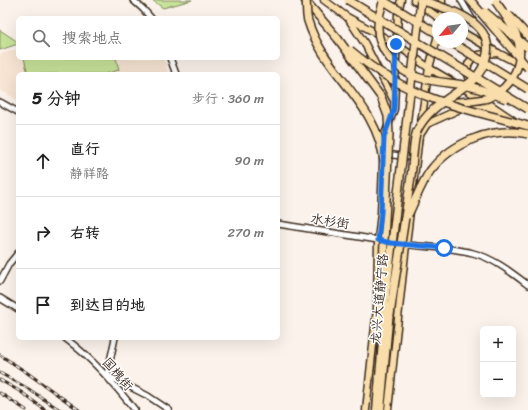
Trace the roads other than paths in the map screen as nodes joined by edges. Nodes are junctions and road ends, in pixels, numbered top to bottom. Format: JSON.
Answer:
{"nodes":[{"id":1,"x":133,"y":0,"type":"edge"},
{"id":2,"x":305,"y":0,"type":"edge"},
{"id":3,"x":324,"y":0,"type":"edge"},
{"id":4,"x":348,"y":0,"type":"edge"},
{"id":5,"x":383,"y":0,"type":"edge"},
{"id":6,"x":401,"y":0,"type":"edge"},
{"id":7,"x":414,"y":0,"type":"edge"},
{"id":8,"x":442,"y":0,"type":"edge"},
{"id":9,"x":461,"y":0,"type":"edge"},
{"id":10,"x":471,"y":0,"type":"edge"},
{"id":11,"x":496,"y":1,"type":"edge"},
{"id":12,"x":422,"y":2,"type":"edge"},
{"id":13,"x":433,"y":12,"type":"edge"},
{"id":14,"x":441,"y":12,"type":"edge"},
{"id":15,"x":148,"y":16,"type":"edge"},
{"id":16,"x":347,"y":16,"type":"junction"},
{"id":17,"x":432,"y":30,"type":"edge"},
{"id":18,"x":468,"y":35,"type":"edge"},
{"id":19,"x":528,"y":36,"type":"edge"},
{"id":20,"x":338,"y":39,"type":"junction"},
{"id":21,"x":396,"y":44,"type":"junction"},
{"id":22,"x":488,"y":47,"type":"junction"},
{"id":23,"x":435,"y":48,"type":"edge"},
{"id":24,"x":461,"y":48,"type":"edge"},
{"id":25,"x":528,"y":48,"type":"edge"},
{"id":26,"x":498,"y":53,"type":"junction"},
{"id":27,"x":171,"y":60,"type":"edge"},
{"id":28,"x":430,"y":68,"type":"junction"},
{"id":29,"x":528,"y":68,"type":"edge"},
{"id":30,"x":175,"y":72,"type":"edge"},
{"id":31,"x":528,"y":89,"type":"edge"},
{"id":32,"x":485,"y":101,"type":"junction"},
{"id":33,"x":0,"y":102,"type":"edge"},
{"id":34,"x":446,"y":103,"type":"junction"},
{"id":35,"x":527,"y":108,"type":"edge"},
{"id":36,"x":394,"y":109,"type":"junction"},
{"id":37,"x":16,"y":111,"type":"edge"},
{"id":38,"x":505,"y":116,"type":"junction"},
{"id":39,"x":528,"y":127,"type":"edge"},
{"id":40,"x":528,"y":134,"type":"edge"},
{"id":41,"x":419,"y":136,"type":"junction"},
{"id":42,"x":383,"y":154,"type":"junction"},
{"id":43,"x":416,"y":170,"type":"junction"},
{"id":44,"x":386,"y":180,"type":"junction"},
{"id":45,"x":405,"y":223,"type":"junction"},
{"id":46,"x":280,"y":224,"type":"edge"},
{"id":47,"x":378,"y":240,"type":"junction"},
{"id":48,"x":406,"y":245,"type":"junction"},
{"id":49,"x":16,"y":255,"type":"edge"},
{"id":50,"x":0,"y":281,"type":"edge"},
{"id":51,"x":528,"y":285,"type":"edge"},
{"id":52,"x":388,"y":286,"type":"junction"},
{"id":53,"x":0,"y":298,"type":"edge"},
{"id":54,"x":16,"y":308,"type":"edge"},
{"id":55,"x":390,"y":315,"type":"joint"},
{"id":56,"x":383,"y":334,"type":"joint"},
{"id":57,"x":68,"y":340,"type":"edge"},
{"id":58,"x":115,"y":340,"type":"edge"},
{"id":59,"x":107,"y":375,"type":"junction"},
{"id":60,"x":135,"y":410,"type":"edge"},
{"id":61,"x":170,"y":410,"type":"edge"},
{"id":62,"x":366,"y":410,"type":"edge"},
{"id":63,"x":376,"y":410,"type":"edge"},
{"id":64,"x":381,"y":410,"type":"edge"},
{"id":65,"x":388,"y":410,"type":"edge"}],
"edges":[{"from":1,"to":15,"type":"street"},
{"from":2,"to":20,"type":"highway","bridge":true},
{"from":2,"to":44,"type":"highway","bridge":true},
{"from":3,"to":16,"type":"main road"},
{"from":4,"to":35,"type":"highway","bridge":true},
{"from":5,"to":17,"type":"highway","bridge":true},
{"from":5,"to":35,"type":"highway","bridge":true},
{"from":6,"to":21,"type":"main road"},
{"from":7,"to":12,"type":"main road"},
{"from":8,"to":14,"type":"main road"},
{"from":9,"to":22,"type":"street"},
{"from":10,"to":25,"type":"highway","bridge":true},
{"from":10,"to":29,"type":"highway","bridge":true},
{"from":11,"to":19,"type":"highway","bridge":true},
{"from":11,"to":34,"type":"highway","bridge":true},
{"from":12,"to":13,"type":"main road"},
{"from":12,"to":45,"type":"highway","bridge":true},
{"from":12,"to":52,"type":"highway","name":"龙兴大道静宁路","bridge":true},
{"from":16,"to":21,"type":"main road"},
{"from":16,"to":36,"type":"main road"},
{"from":18,"to":22,"type":"main road"},
{"from":20,"to":34,"type":"highway","bridge":true},
{"from":20,"to":44,"type":"highway","bridge":true},
{"from":21,"to":28,"type":"main road"},
{"from":21,"to":36,"type":"main road"},
{"from":22,"to":26,"type":"main road"},
{"from":23,"to":28,"type":"main road"},
{"from":24,"to":31,"type":"highway","bridge":true},
{"from":26,"to":29,"type":"main road"},
{"from":26,"to":32,"type":"main road"},
{"from":27,"to":30,"type":"street"},
{"from":28,"to":32,"type":"main road"},
{"from":28,"to":41,"type":"main road"},
{"from":32,"to":38,"type":"main road"},
{"from":33,"to":37,"type":"street"},
{"from":34,"to":39,"type":"highway","bridge":true},
{"from":36,"to":42,"type":"main road"},
{"from":38,"to":39,"type":"main road"},
{"from":38,"to":41,"type":"main road"},
{"from":40,"to":45,"type":"highway","bridge":true},
{"from":41,"to":43,"type":"main road"},
{"from":42,"to":43,"type":"street"},
{"from":42,"to":47,"type":"main road"},
{"from":43,"to":48,"type":"main road"},
{"from":44,"to":52,"type":"highway","bridge":true},
{"from":45,"to":52,"type":"highway","bridge":true},
{"from":46,"to":47,"type":"street","name":"水杉街"},
{"from":47,"to":48,"type":"street","name":"水杉街"},
{"from":47,"to":62,"type":"main road"},
{"from":48,"to":51,"type":"street","name":"水杉街"},
{"from":48,"to":65,"type":"main road"},
{"from":49,"to":50,"type":"street"},
{"from":52,"to":55,"type":"highway"},
{"from":52,"to":56,"type":"highway"},
{"from":53,"to":54,"type":"street"},
{"from":55,"to":64,"type":"main road","name":"龙兴大道静宁路"},
{"from":56,"to":63,"type":"main road","name":"龙兴大道静宁路"},
{"from":57,"to":59,"type":"street","name":"国槐街"},
{"from":58,"to":59,"type":"street"},
{"from":59,"to":60,"type":"street","name":"国槐街"},
{"from":59,"to":61,"type":"street"}]}
